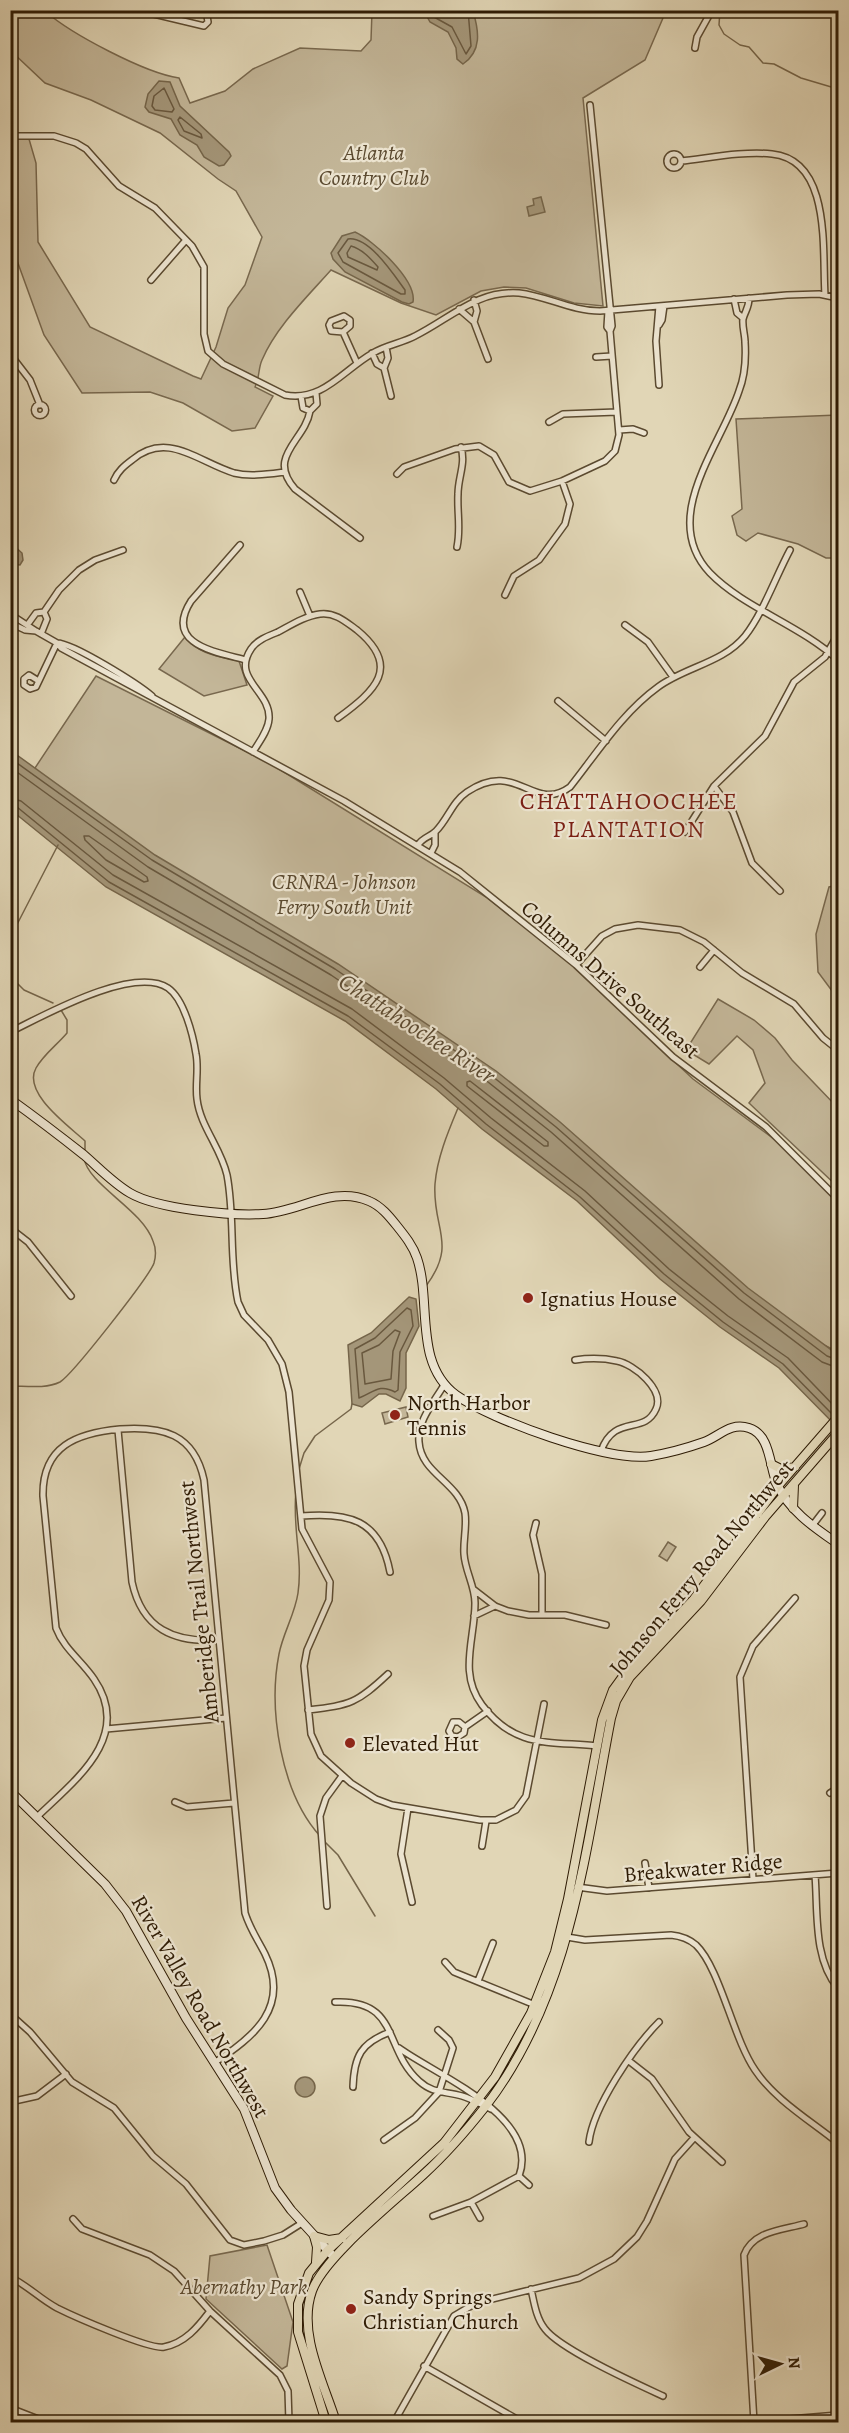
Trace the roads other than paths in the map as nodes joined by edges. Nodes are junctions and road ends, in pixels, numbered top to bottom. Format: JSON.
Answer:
{"nodes":[{"id":1,"x":137,"y":10,"type":"edge"},
{"id":2,"x":206,"y":10,"type":"edge"},
{"id":3,"x":712,"y":10,"type":"edge"},
{"id":4,"x":206,"y":25,"type":"junction"},
{"id":5,"x":213,"y":29,"type":"dead end"},
{"id":6,"x":695,"y":48,"type":"dead end"},
{"id":7,"x":590,"y":105,"type":"dead end"},
{"id":8,"x":10,"y":136,"type":"edge"},
{"id":9,"x":681,"y":161,"type":"dead end"},
{"id":10,"x":186,"y":240,"type":"junction"},
{"id":11,"x":151,"y":280,"type":"dead end"},
{"id":12,"x":825,"y":295,"type":"junction"},
{"id":13,"x":749,"y":298,"type":"junction"},
{"id":14,"x":838,"y":298,"type":"edge"},
{"id":15,"x":734,"y":299,"type":"junction"},
{"id":16,"x":474,"y":300,"type":"junction"},
{"id":17,"x":662,"y":306,"type":"junction"},
{"id":18,"x":459,"y":309,"type":"junction"},
{"id":19,"x":608,"y":311,"type":"junction"},
{"id":20,"x":743,"y":318,"type":"junction"},
{"id":21,"x":474,"y":322,"type":"junction"},
{"id":22,"x":343,"y":332,"type":"dead end"},
{"id":23,"x":386,"y":347,"type":"junction"},
{"id":24,"x":372,"y":353,"type":"junction"},
{"id":25,"x":10,"y":354,"type":"edge"},
{"id":26,"x":612,"y":356,"type":"junction"},
{"id":27,"x":596,"y":357,"type":"dead end"},
{"id":28,"x":488,"y":359,"type":"dead end"},
{"id":29,"x":357,"y":363,"type":"junction"},
{"id":30,"x":384,"y":368,"type":"junction"},
{"id":31,"x":658,"y":385,"type":"dead end"},
{"id":32,"x":316,"y":393,"type":"junction"},
{"id":33,"x":301,"y":396,"type":"junction"},
{"id":34,"x":391,"y":396,"type":"dead end"},
{"id":35,"x":40,"y":405,"type":"dead end"},
{"id":36,"x":310,"y":411,"type":"junction"},
{"id":37,"x":617,"y":412,"type":"junction"},
{"id":38,"x":549,"y":423,"type":"dead end"},
{"id":39,"x":619,"y":430,"type":"junction"},
{"id":40,"x":644,"y":433,"type":"dead end"},
{"id":41,"x":461,"y":447,"type":"junction"},
{"id":42,"x":285,"y":472,"type":"junction"},
{"id":43,"x":398,"y":474,"type":"dead end"},
{"id":44,"x":114,"y":480,"type":"dead end"},
{"id":45,"x":562,"y":481,"type":"junction"},
{"id":46,"x":360,"y":538,"type":"dead end"},
{"id":47,"x":240,"y":546,"type":"dead end"},
{"id":48,"x":457,"y":547,"type":"dead end"},
{"id":49,"x":123,"y":550,"type":"dead end"},
{"id":50,"x":790,"y":550,"type":"dead end"},
{"id":51,"x":300,"y":592,"type":"dead end"},
{"id":52,"x":505,"y":595,"type":"dead end"},
{"id":53,"x":760,"y":607,"type":"junction"},
{"id":54,"x":44,"y":612,"type":"junction"},
{"id":55,"x":10,"y":614,"type":"edge"},
{"id":56,"x":310,"y":616,"type":"junction"},
{"id":57,"x":10,"y":622,"type":"edge"},
{"id":58,"x":28,"y":624,"type":"junction"},
{"id":59,"x":625,"y":625,"type":"dead end"},
{"id":60,"x":39,"y":633,"type":"junction"},
{"id":61,"x":838,"y":634,"type":"edge"},
{"id":62,"x":57,"y":643,"type":"junction"},
{"id":63,"x":829,"y":651,"type":"junction"},
{"id":64,"x":246,"y":660,"type":"junction"},
{"id":65,"x":838,"y":660,"type":"edge"},
{"id":66,"x":673,"y":676,"type":"junction"},
{"id":67,"x":37,"y":680,"type":"dead end"},
{"id":68,"x":558,"y":701,"type":"dead end"},
{"id":69,"x":338,"y":718,"type":"dead end"},
{"id":70,"x":606,"y":741,"type":"junction"},
{"id":71,"x":254,"y":752,"type":"junction"},
{"id":72,"x":714,"y":786,"type":"junction"},
{"id":73,"x":685,"y":832,"type":"dead end"},
{"id":74,"x":435,"y":833,"type":"junction"},
{"id":75,"x":418,"y":845,"type":"junction"},
{"id":76,"x":431,"y":853,"type":"junction"},
{"id":77,"x":780,"y":891,"type":"dead end"},
{"id":78,"x":714,"y":950,"type":"junction"},
{"id":79,"x":576,"y":965,"type":"junction"},
{"id":80,"x":700,"y":968,"type":"dead end"},
{"id":81,"x":10,"y":1032,"type":"edge"},
{"id":82,"x":838,"y":1050,"type":"edge"},
{"id":83,"x":10,"y":1099,"type":"edge"},
{"id":84,"x":838,"y":1199,"type":"edge"},
{"id":85,"x":231,"y":1212,"type":"junction"},
{"id":86,"x":10,"y":1228,"type":"edge"},
{"id":87,"x":71,"y":1296,"type":"dead end"},
{"id":88,"x":575,"y":1360,"type":"dead end"},
{"id":89,"x":444,"y":1385,"type":"junction"},
{"id":90,"x":838,"y":1417,"type":"edge"},
{"id":91,"x":118,"y":1430,"type":"junction"},
{"id":92,"x":837,"y":1435,"type":"edge"},
{"id":93,"x":602,"y":1451,"type":"junction"},
{"id":94,"x":771,"y":1464,"type":"junction"},
{"id":95,"x":795,"y":1467,"type":"junction"},
{"id":96,"x":794,"y":1482,"type":"junction"},
{"id":97,"x":781,"y":1490,"type":"junction"},
{"id":98,"x":794,"y":1508,"type":"junction"},
{"id":99,"x":771,"y":1510,"type":"junction"},
{"id":100,"x":822,"y":1513,"type":"dead end"},
{"id":101,"x":301,"y":1516,"type":"junction"},
{"id":102,"x":536,"y":1523,"type":"dead end"},
{"id":103,"x":812,"y":1526,"type":"junction"},
{"id":104,"x":838,"y":1544,"type":"edge"},
{"id":105,"x":390,"y":1572,"type":"dead end"},
{"id":106,"x":474,"y":1590,"type":"junction"},
{"id":107,"x":795,"y":1598,"type":"dead end"},
{"id":108,"x":495,"y":1606,"type":"junction"},
{"id":109,"x":543,"y":1614,"type":"junction"},
{"id":110,"x":474,"y":1616,"type":"junction"},
{"id":111,"x":606,"y":1625,"type":"dead end"},
{"id":112,"x":219,"y":1640,"type":"junction"},
{"id":113,"x":388,"y":1674,"type":"dead end"},
{"id":114,"x":544,"y":1704,"type":"dead end"},
{"id":115,"x":308,"y":1710,"type":"junction"},
{"id":116,"x":488,"y":1712,"type":"junction"},
{"id":117,"x":226,"y":1718,"type":"junction"},
{"id":118,"x":465,"y":1727,"type":"dead end"},
{"id":119,"x":106,"y":1729,"type":"junction"},
{"id":120,"x":537,"y":1743,"type":"junction"},
{"id":121,"x":601,"y":1747,"type":"junction"},
{"id":122,"x":342,"y":1776,"type":"junction"},
{"id":123,"x":838,"y":1788,"type":"edge"},
{"id":124,"x":10,"y":1791,"type":"edge"},
{"id":125,"x":830,"y":1793,"type":"dead end"},
{"id":126,"x":175,"y":1802,"type":"dead end"},
{"id":127,"x":234,"y":1803,"type":"junction"},
{"id":128,"x":408,"y":1808,"type":"junction"},
{"id":129,"x":37,"y":1817,"type":"junction"},
{"id":130,"x":486,"y":1821,"type":"junction"},
{"id":131,"x":482,"y":1846,"type":"dead end"},
{"id":132,"x":645,"y":1863,"type":"dead end"},
{"id":133,"x":838,"y":1873,"type":"edge"},
{"id":134,"x":815,"y":1875,"type":"junction"},
{"id":135,"x":753,"y":1879,"type":"junction"},
{"id":136,"x":575,"y":1886,"type":"junction"},
{"id":137,"x":649,"y":1888,"type":"junction"},
{"id":138,"x":411,"y":1902,"type":"dead end"},
{"id":139,"x":327,"y":1906,"type":"dead end"},
{"id":140,"x":567,"y":1937,"type":"junction"},
{"id":141,"x":493,"y":1943,"type":"dead end"},
{"id":142,"x":445,"y":1962,"type":"dead end"},
{"id":143,"x":478,"y":1981,"type":"junction"},
{"id":144,"x":838,"y":1988,"type":"edge"},
{"id":145,"x":335,"y":2002,"type":"dead end"},
{"id":146,"x":535,"y":2005,"type":"junction"},
{"id":147,"x":10,"y":2014,"type":"edge"},
{"id":148,"x":659,"y":2022,"type":"dead end"},
{"id":149,"x":438,"y":2030,"type":"dead end"},
{"id":150,"x":390,"y":2032,"type":"junction"},
{"id":151,"x":398,"y":2047,"type":"junction"},
{"id":152,"x":629,"y":2061,"type":"junction"},
{"id":153,"x":214,"y":2062,"type":"junction"},
{"id":154,"x":66,"y":2074,"type":"junction"},
{"id":155,"x":444,"y":2076,"type":"junction"},
{"id":156,"x":353,"y":2087,"type":"dead end"},
{"id":157,"x":439,"y":2092,"type":"junction"},
{"id":158,"x":10,"y":2102,"type":"edge"},
{"id":159,"x":484,"y":2104,"type":"junction"},
{"id":160,"x":694,"y":2138,"type":"junction"},
{"id":161,"x":384,"y":2140,"type":"dead end"},
{"id":162,"x":589,"y":2142,"type":"dead end"},
{"id":163,"x":838,"y":2142,"type":"edge"},
{"id":164,"x":722,"y":2162,"type":"dead end"},
{"id":165,"x":519,"y":2176,"type":"junction"},
{"id":166,"x":529,"y":2185,"type":"dead end"},
{"id":167,"x":471,"y":2202,"type":"junction"},
{"id":168,"x":433,"y":2216,"type":"dead end"},
{"id":169,"x":480,"y":2218,"type":"dead end"},
{"id":170,"x":74,"y":2219,"type":"dead end"},
{"id":171,"x":302,"y":2223,"type":"junction"},
{"id":172,"x":804,"y":2224,"type":"dead end"},
{"id":173,"x":314,"y":2236,"type":"junction"},
{"id":174,"x":342,"y":2238,"type":"junction"},
{"id":175,"x":327,"y":2251,"type":"junction"},
{"id":176,"x":335,"y":2257,"type":"junction"},
{"id":177,"x":315,"y":2265,"type":"junction"},
{"id":178,"x":10,"y":2277,"type":"edge"},
{"id":179,"x":531,"y":2289,"type":"junction"},
{"id":180,"x":210,"y":2311,"type":"junction"},
{"id":181,"x":315,"y":2356,"type":"junction"},
{"id":182,"x":424,"y":2366,"type":"junction"},
{"id":183,"x":663,"y":2396,"type":"dead end"},
{"id":184,"x":10,"y":2408,"type":"edge"},
{"id":185,"x":838,"y":2415,"type":"edge"},
{"id":186,"x":323,"y":2419,"type":"edge"},
{"id":187,"x":46,"y":2422,"type":"edge"},
{"id":188,"x":289,"y":2422,"type":"edge"},
{"id":189,"x":336,"y":2422,"type":"edge"},
{"id":190,"x":394,"y":2422,"type":"edge"},
{"id":191,"x":522,"y":2422,"type":"edge"},
{"id":192,"x":754,"y":2422,"type":"edge"}],
"edges":[{"from":1,"to":4,"type":"street"},
{"from":2,"to":4,"type":"street"},
{"from":3,"to":6,"type":"street"},
{"from":4,"to":5,"type":"street"},
{"from":7,"to":19,"type":"street"},
{"from":8,"to":10,"type":"street"},
{"from":9,"to":12,"type":"street"},
{"from":10,"to":11,"type":"street"},
{"from":10,"to":33,"type":"street"},
{"from":12,"to":13,"type":"street"},
{"from":12,"to":14,"type":"street"},
{"from":13,"to":15,"type":"street"},
{"from":13,"to":20,"type":"street"},
{"from":15,"to":17,"type":"street"},
{"from":15,"to":20,"type":"street"},
{"from":16,"to":18,"type":"street"},
{"from":16,"to":19,"type":"street"},
{"from":16,"to":21,"type":"street"},
{"from":17,"to":19,"type":"street"},
{"from":17,"to":31,"type":"street"},
{"from":18,"to":21,"type":"street"},
{"from":18,"to":23,"type":"street"},
{"from":19,"to":26,"type":"street"},
{"from":20,"to":53,"type":"street"},
{"from":21,"to":28,"type":"street"},
{"from":22,"to":29,"type":"street"},
{"from":23,"to":24,"type":"street"},
{"from":23,"to":30,"type":"street"},
{"from":24,"to":29,"type":"street"},
{"from":24,"to":30,"type":"street"},
{"from":25,"to":35,"type":"street"},
{"from":26,"to":27,"type":"street"},
{"from":26,"to":37,"type":"street"},
{"from":29,"to":32,"type":"street"},
{"from":30,"to":34,"type":"street"},
{"from":32,"to":33,"type":"street"},
{"from":32,"to":36,"type":"street"},
{"from":33,"to":36,"type":"street"},
{"from":36,"to":42,"type":"street"},
{"from":37,"to":38,"type":"street"},
{"from":37,"to":39,"type":"street"},
{"from":39,"to":40,"type":"street"},
{"from":39,"to":45,"type":"street"},
{"from":41,"to":43,"type":"street"},
{"from":41,"to":45,"type":"street"},
{"from":41,"to":48,"type":"street"},
{"from":42,"to":44,"type":"street"},
{"from":42,"to":46,"type":"street"},
{"from":45,"to":52,"type":"street"},
{"from":47,"to":64,"type":"street"},
{"from":49,"to":54,"type":"street"},
{"from":50,"to":53,"type":"street"},
{"from":51,"to":56,"type":"street"},
{"from":53,"to":63,"type":"street"},
{"from":53,"to":66,"type":"street"},
{"from":54,"to":58,"type":"street"},
{"from":54,"to":60,"type":"street"},
{"from":55,"to":58,"type":"street","name":"Columns Drive Southeast"},
{"from":56,"to":64,"type":"street"},
{"from":56,"to":69,"type":"street"},
{"from":57,"to":60,"type":"street","name":"Columns Drive Southeast"},
{"from":58,"to":60,"type":"street","name":"Columns Drive Southeast"},
{"from":59,"to":66,"type":"street"},
{"from":60,"to":62,"type":"street","name":"Columns Drive Southeast"},
{"from":61,"to":63,"type":"street"},
{"from":62,"to":67,"type":"street"},
{"from":62,"to":71,"type":"street","name":"Columns Drive Southeast"},
{"from":63,"to":65,"type":"street"},
{"from":63,"to":72,"type":"street"},
{"from":64,"to":71,"type":"street"},
{"from":66,"to":70,"type":"street"},
{"from":68,"to":70,"type":"street"},
{"from":70,"to":74,"type":"street"},
{"from":71,"to":75,"type":"street","name":"Columns Drive Southeast"},
{"from":72,"to":73,"type":"street"},
{"from":72,"to":77,"type":"street"},
{"from":74,"to":75,"type":"street"},
{"from":74,"to":76,"type":"street"},
{"from":75,"to":76,"type":"street","name":"Columns Drive Southeast"},
{"from":76,"to":79,"type":"street","name":"Columns Drive Southeast"},
{"from":78,"to":79,"type":"street"},
{"from":78,"to":80,"type":"street"},
{"from":78,"to":82,"type":"street"},
{"from":79,"to":84,"type":"street","name":"Columns Drive Southeast"},
{"from":81,"to":85,"type":"street"},
{"from":83,"to":85,"type":"street"},
{"from":85,"to":89,"type":"street"},
{"from":85,"to":101,"type":"street"},
{"from":86,"to":87,"type":"street"},
{"from":88,"to":93,"type":"street"},
{"from":89,"to":93,"type":"street"},
{"from":89,"to":106,"type":"street"},
{"from":90,"to":95,"type":"main road","name":"Johnson Ferry Road Northwest"},
{"from":91,"to":112,"type":"street"},
{"from":91,"to":112,"type":"street","name":"Amberidge Trail Northwest"},
{"from":91,"to":119,"type":"street","name":"Amberidge Trail Northwest"},
{"from":92,"to":96,"type":"main road","name":"Johnson Ferry Road Northwest"},
{"from":93,"to":94,"type":"street"},
{"from":94,"to":95,"type":"main road"},
{"from":94,"to":97,"type":"street"},
{"from":95,"to":97,"type":"main road","name":"Johnson Ferry Road Northwest"},
{"from":96,"to":97,"type":"main road","name":"Johnson Ferry Road Northwest"},
{"from":96,"to":98,"type":"main road"},
{"from":97,"to":98,"type":"street"},
{"from":97,"to":99,"type":"main road","name":"Johnson Ferry Road Northwest"},
{"from":97,"to":121,"type":"main road","name":"Johnson Ferry Road Northwest"},
{"from":98,"to":99,"type":"main road"},
{"from":98,"to":103,"type":"street"},
{"from":99,"to":121,"type":"main road","name":"Johnson Ferry Road Northwest"},
{"from":100,"to":103,"type":"street"},
{"from":101,"to":105,"type":"street"},
{"from":101,"to":115,"type":"street"},
{"from":102,"to":109,"type":"street"},
{"from":103,"to":104,"type":"street"},
{"from":106,"to":108,"type":"street"},
{"from":106,"to":110,"type":"street"},
{"from":107,"to":135,"type":"street"},
{"from":108,"to":109,"type":"street"},
{"from":108,"to":110,"type":"street"},
{"from":109,"to":111,"type":"street"},
{"from":110,"to":116,"type":"street"},
{"from":112,"to":117,"type":"street","name":"Amberidge Trail Northwest"},
{"from":113,"to":115,"type":"street"},
{"from":114,"to":120,"type":"street"},
{"from":115,"to":122,"type":"street"},
{"from":116,"to":118,"type":"street"},
{"from":116,"to":120,"type":"street"},
{"from":117,"to":119,"type":"street"},
{"from":117,"to":127,"type":"street","name":"Amberidge Trail Northwest"},
{"from":119,"to":129,"type":"street","name":"Amberidge Trail Northwest"},
{"from":120,"to":121,"type":"street"},
{"from":120,"to":130,"type":"street"},
{"from":121,"to":136,"type":"main road","name":"Johnson Ferry Road Northwest"},
{"from":122,"to":128,"type":"street"},
{"from":122,"to":139,"type":"street"},
{"from":123,"to":125,"type":"street"},
{"from":124,"to":129,"type":"street","name":"River Valley Road Northwest"},
{"from":126,"to":127,"type":"street"},
{"from":127,"to":153,"type":"street","name":"Amberidge Trail Northwest"},
{"from":128,"to":130,"type":"street"},
{"from":128,"to":138,"type":"street"},
{"from":129,"to":153,"type":"street","name":"River Valley Road Northwest"},
{"from":130,"to":131,"type":"street"},
{"from":132,"to":137,"type":"street"},
{"from":133,"to":134,"type":"street","name":"Breakwater Ridge"},
{"from":134,"to":135,"type":"street","name":"Breakwater Ridge"},
{"from":134,"to":144,"type":"street"},
{"from":135,"to":137,"type":"street","name":"Breakwater Ridge"},
{"from":136,"to":137,"type":"street","name":"Breakwater Ridge"},
{"from":136,"to":140,"type":"main road","name":"Johnson Ferry Road Northwest"},
{"from":136,"to":146,"type":"main road","name":"Johnson Ferry Road Northwest"},
{"from":140,"to":159,"type":"main road","name":"Johnson Ferry Road Northwest"},
{"from":140,"to":163,"type":"street"},
{"from":141,"to":143,"type":"street"},
{"from":142,"to":143,"type":"street"},
{"from":143,"to":146,"type":"street"},
{"from":145,"to":150,"type":"street"},
{"from":146,"to":159,"type":"main road","name":"Johnson Ferry Road Northwest"},
{"from":147,"to":154,"type":"street"},
{"from":148,"to":152,"type":"street"},
{"from":149,"to":155,"type":"street"},
{"from":150,"to":151,"type":"street"},
{"from":150,"to":156,"type":"street"},
{"from":151,"to":155,"type":"street"},
{"from":151,"to":157,"type":"street"},
{"from":152,"to":160,"type":"street"},
{"from":152,"to":162,"type":"street"},
{"from":153,"to":171,"type":"street","name":"River Valley Road Northwest"},
{"from":154,"to":158,"type":"street"},
{"from":154,"to":171,"type":"street"},
{"from":155,"to":157,"type":"street"},
{"from":155,"to":159,"type":"street"},
{"from":157,"to":159,"type":"street"},
{"from":157,"to":161,"type":"street"},
{"from":159,"to":165,"type":"street"},
{"from":159,"to":174,"type":"main road","name":"Johnson Ferry Road Northwest"},
{"from":159,"to":176,"type":"main road","name":"Johnson Ferry Road Northwest"},
{"from":160,"to":164,"type":"street"},
{"from":160,"to":179,"type":"street"},
{"from":165,"to":166,"type":"street"},
{"from":165,"to":167,"type":"street"},
{"from":167,"to":168,"type":"street"},
{"from":167,"to":169,"type":"street"},
{"from":170,"to":180,"type":"street"},
{"from":171,"to":173,"type":"street","name":"River Valley Road Northwest"},
{"from":172,"to":192,"type":"street"},
{"from":173,"to":174,"type":"main road"},
{"from":173,"to":175,"type":"street","name":"River Valley Road Northwest"},
{"from":173,"to":177,"type":"main road"},
{"from":174,"to":175,"type":"main road","name":"Johnson Ferry Road Northwest"},
{"from":175,"to":176,"type":"street","name":"River Valley Road Northwest"},
{"from":175,"to":177,"type":"main road","name":"Johnson Ferry Road Northwest"},
{"from":175,"to":181,"type":"main road"},
{"from":176,"to":181,"type":"main road","name":"Johnson Ferry Road Northwest"},
{"from":177,"to":186,"type":"main road","name":"Johnson Ferry Road Northwest"},
{"from":178,"to":180,"type":"street"},
{"from":179,"to":182,"type":"street"},
{"from":179,"to":183,"type":"street"},
{"from":180,"to":188,"type":"street"},
{"from":181,"to":189,"type":"main road","name":"Johnson Ferry Road Northwest"},
{"from":182,"to":190,"type":"street"},
{"from":182,"to":191,"type":"street"},
{"from":184,"to":187,"type":"street"},
{"from":185,"to":192,"type":"street"}]}
